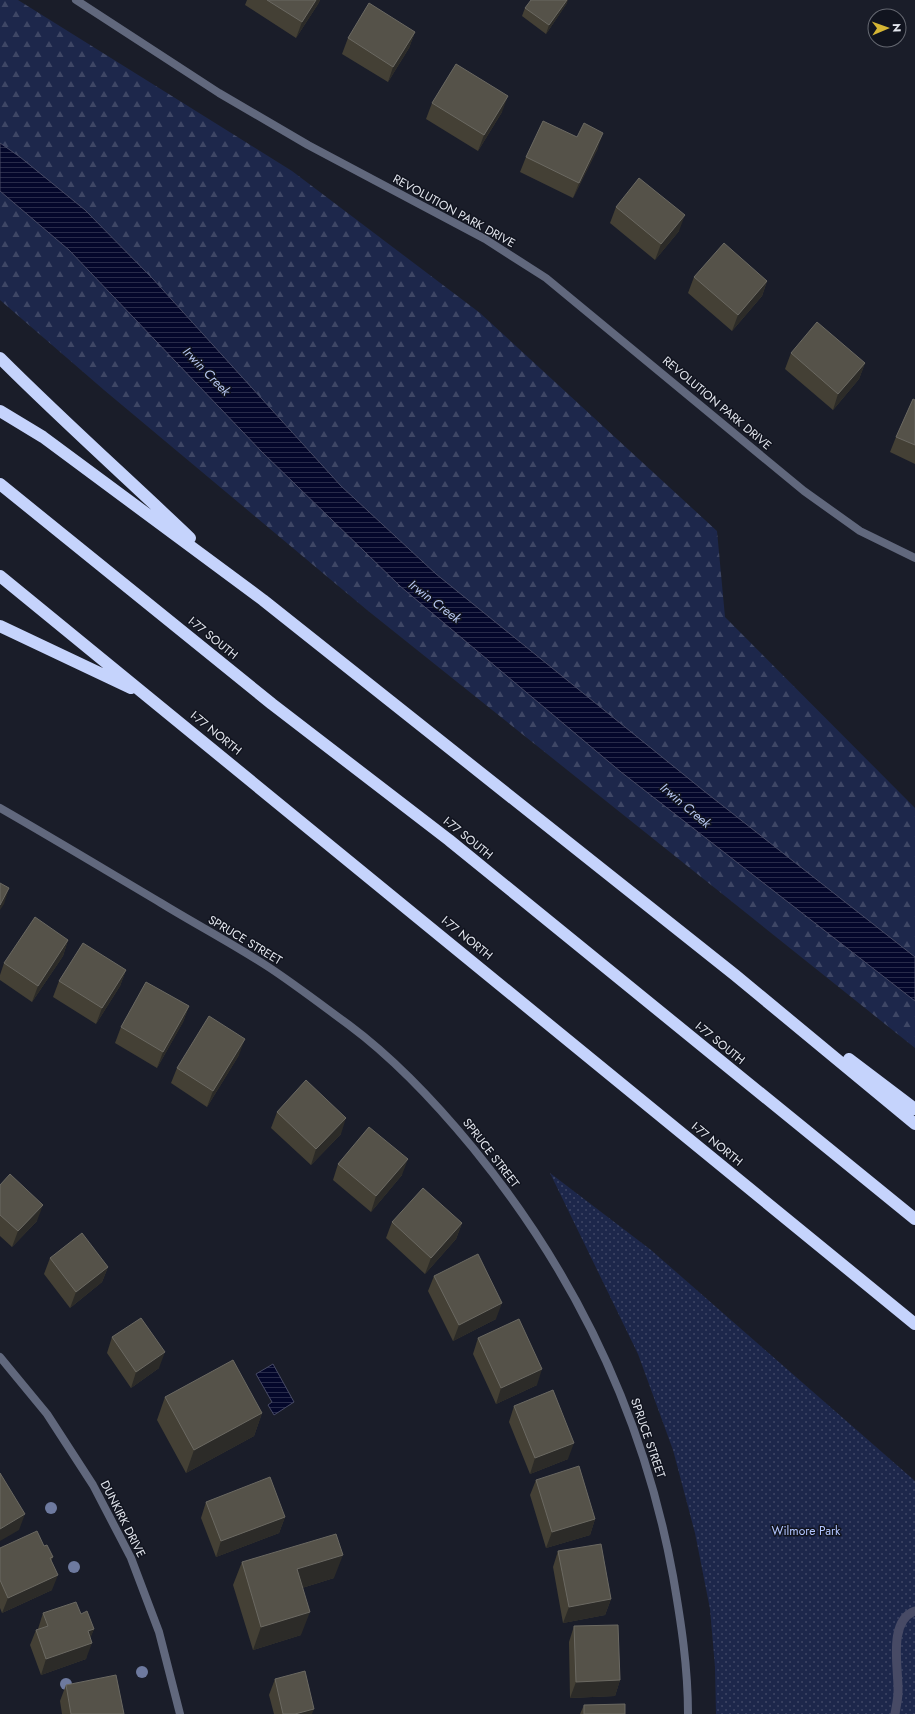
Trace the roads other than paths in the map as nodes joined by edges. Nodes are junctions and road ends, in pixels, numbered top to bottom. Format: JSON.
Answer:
{"nodes":[{"id":1,"x":76,"y":0,"type":"edge"},
{"id":2,"x":0,"y":358,"type":"edge"},
{"id":3,"x":0,"y":411,"type":"edge"},
{"id":4,"x":0,"y":484,"type":"edge"},
{"id":5,"x":915,"y":558,"type":"edge"},
{"id":6,"x":226,"y":572,"type":"junction"},
{"id":7,"x":0,"y":576,"type":"edge"},
{"id":8,"x":0,"y":626,"type":"edge"},
{"id":9,"x":149,"y":696,"type":"junction"},
{"id":10,"x":0,"y":808,"type":"edge"},
{"id":11,"x":735,"y":975,"type":"junction"},
{"id":12,"x":915,"y":1109,"type":"edge"},
{"id":13,"x":915,"y":1124,"type":"edge"},
{"id":14,"x":915,"y":1220,"type":"edge"},
{"id":15,"x":915,"y":1324,"type":"edge"},
{"id":16,"x":0,"y":1357,"type":"edge"},
{"id":17,"x":180,"y":1714,"type":"edge"},
{"id":18,"x":688,"y":1714,"type":"edge"}],
"edges":[{"from":1,"to":5,"type":"street","name":"REVOLUTION PARK DRIVE"},
{"from":2,"to":6,"type":"highway"},
{"from":3,"to":6,"type":"highway"},
{"from":4,"to":14,"type":"highway","name":"I-77 SOUTH"},
{"from":6,"to":11,"type":"highway"},
{"from":7,"to":9,"type":"highway","name":"I-77 NORTH"},
{"from":8,"to":9,"type":"highway"},
{"from":9,"to":15,"type":"highway","name":"I-77 NORTH"},
{"from":10,"to":18,"type":"street","name":"SPRUCE STREET"},
{"from":11,"to":12,"type":"highway"},
{"from":11,"to":13,"type":"highway"},
{"from":16,"to":17,"type":"street","name":"DUNKIRK DRIVE"}]}
